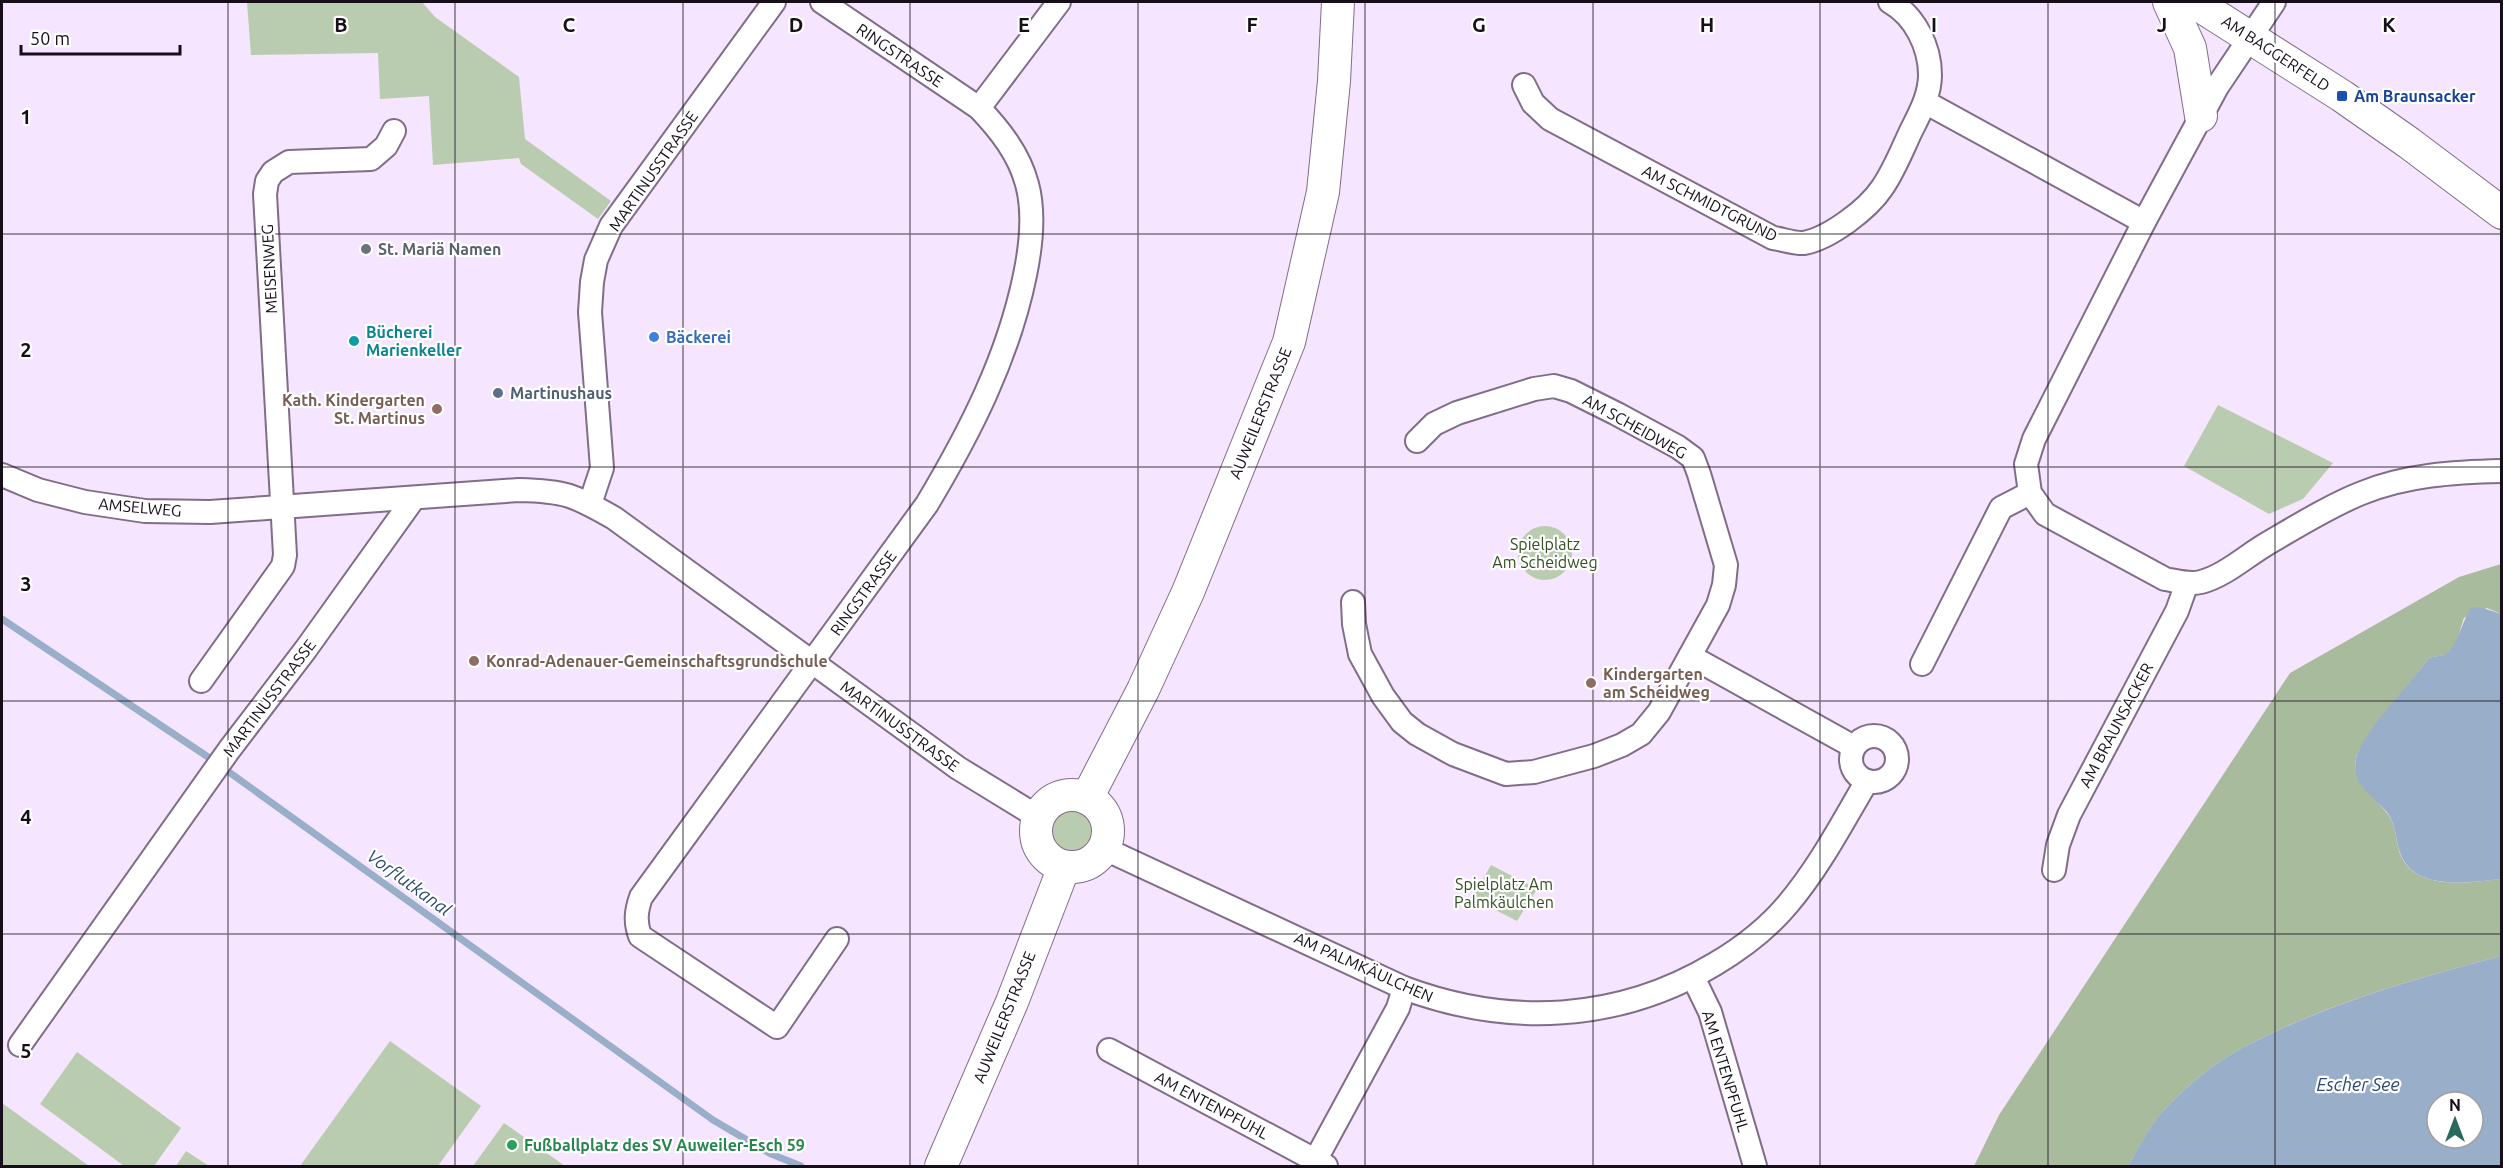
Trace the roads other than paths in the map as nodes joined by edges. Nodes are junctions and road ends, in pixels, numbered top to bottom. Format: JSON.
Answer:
{"nodes":[{"id":1,"x":774,"y":2,"type":"edge"},
{"id":2,"x":822,"y":2,"type":"edge"},
{"id":3,"x":1059,"y":2,"type":"edge"},
{"id":4,"x":1338,"y":2,"type":"edge"},
{"id":5,"x":1890,"y":2,"type":"edge"},
{"id":6,"x":2169,"y":2,"type":"edge"},
{"id":7,"x":2194,"y":2,"type":"edge"},
{"id":8,"x":2274,"y":2,"type":"edge"},
{"id":9,"x":2251,"y":36,"type":"junction"},
{"id":10,"x":1524,"y":85,"type":"dead end"},
{"id":11,"x":1925,"y":102,"type":"junction"},
{"id":12,"x":979,"y":108,"type":"junction"},
{"id":13,"x":2201,"y":116,"type":"junction"},
{"id":14,"x":394,"y":130,"type":"dead end"},
{"id":15,"x":2502,"y":213,"type":"edge"},
{"id":16,"x":2144,"y":222,"type":"junction"},
{"id":17,"x":1417,"y":441,"type":"dead end"},
{"id":18,"x":2502,"y":471,"type":"edge"},
{"id":19,"x":2,"y":475,"type":"edge"},
{"id":20,"x":2030,"y":493,"type":"junction"},
{"id":21,"x":414,"y":498,"type":"junction"},
{"id":22,"x":590,"y":504,"type":"junction"},
{"id":23,"x":284,"y":506,"type":"junction"},
{"id":24,"x":2187,"y":583,"type":"junction"},
{"id":25,"x":1353,"y":602,"type":"dead end"},
{"id":26,"x":1690,"y":656,"type":"junction"},
{"id":27,"x":813,"y":662,"type":"junction"},
{"id":28,"x":1922,"y":664,"type":"dead end"},
{"id":29,"x":201,"y":681,"type":"dead end"},
{"id":30,"x":1854,"y":747,"type":"junction"},
{"id":31,"x":1867,"y":781,"type":"junction"},
{"id":32,"x":1087,"y":798,"type":"junction"},
{"id":33,"x":1038,"y":818,"type":"junction"},
{"id":34,"x":1104,"y":849,"type":"junction"},
{"id":35,"x":1064,"y":867,"type":"junction"},
{"id":36,"x":2054,"y":870,"type":"dead end"},
{"id":37,"x":837,"y":939,"type":"dead end"},
{"id":38,"x":1693,"y":977,"type":"junction"},
{"id":39,"x":1404,"y":988,"type":"junction"},
{"id":40,"x":20,"y":1045,"type":"dead end"},
{"id":41,"x":1109,"y":1050,"type":"dead end"},
{"id":42,"x":1321,"y":1164,"type":"edge"},
{"id":43,"x":941,"y":1167,"type":"edge"},
{"id":44,"x":1755,"y":1167,"type":"edge"}],
"edges":[{"from":1,"to":22,"type":"street","name":"MARTINUSSTRASSE"},
{"from":2,"to":12,"type":"street","name":"RINGSTRASSE"},
{"from":3,"to":12,"type":"street"},
{"from":4,"to":32,"type":"street","name":"AUWEILERSTRASSE"},
{"from":5,"to":11,"type":"street","name":"AM SCHMIDTGRUND"},
{"from":6,"to":13,"type":"street"},
{"from":7,"to":9,"type":"street","name":"AM BAGGERFELD"},
{"from":8,"to":9,"type":"street"},
{"from":9,"to":13,"type":"street"},
{"from":9,"to":15,"type":"street","name":"AM BAGGERFELD"},
{"from":10,"to":11,"type":"street","name":"AM SCHMIDTGRUND"},
{"from":11,"to":16,"type":"street"},
{"from":12,"to":27,"type":"street","name":"RINGSTRASSE"},
{"from":13,"to":16,"type":"street"},
{"from":14,"to":23,"type":"street","name":"MEISENWEG"},
{"from":16,"to":20,"type":"street"},
{"from":17,"to":26,"type":"street","name":"AM SCHEIDWEG"},
{"from":18,"to":24,"type":"street"},
{"from":19,"to":23,"type":"street","name":"AMSELWEG"},
{"from":20,"to":24,"type":"street"},
{"from":20,"to":28,"type":"street"},
{"from":21,"to":22,"type":"street","name":"MARTINUSSTRASSE"},
{"from":21,"to":23,"type":"street","name":"AMSELWEG"},
{"from":21,"to":40,"type":"street","name":"MARTINUSSTRASSE"},
{"from":22,"to":27,"type":"street","name":"MARTINUSSTRASSE"},
{"from":23,"to":29,"type":"street"},
{"from":24,"to":36,"type":"street","name":"AM BRAUNSACKER"},
{"from":25,"to":26,"type":"street","name":"AM SCHEIDWEG"},
{"from":26,"to":30,"type":"street"},
{"from":27,"to":33,"type":"street","name":"MARTINUSSTRASSE"},
{"from":27,"to":37,"type":"street","name":"RINGSTRASSE"},
{"from":30,"to":31,"type":"street"},
{"from":30,"to":31,"type":"street"},
{"from":31,"to":38,"type":"street","name":"AM PALMKÄULCHEN"},
{"from":32,"to":33,"type":"street"},
{"from":32,"to":34,"type":"street"},
{"from":33,"to":35,"type":"street"},
{"from":34,"to":35,"type":"street"},
{"from":34,"to":39,"type":"street","name":"AM PALMKÄULCHEN"},
{"from":35,"to":43,"type":"street","name":"AUWEILERSTRASSE"},
{"from":38,"to":39,"type":"street","name":"AM PALMKÄULCHEN"},
{"from":38,"to":44,"type":"street","name":"AM ENTENPFUHL"},
{"from":39,"to":42,"type":"street","name":"AM ENTENPFUHL"},
{"from":41,"to":42,"type":"street","name":"AM ENTENPFUHL"}]}
